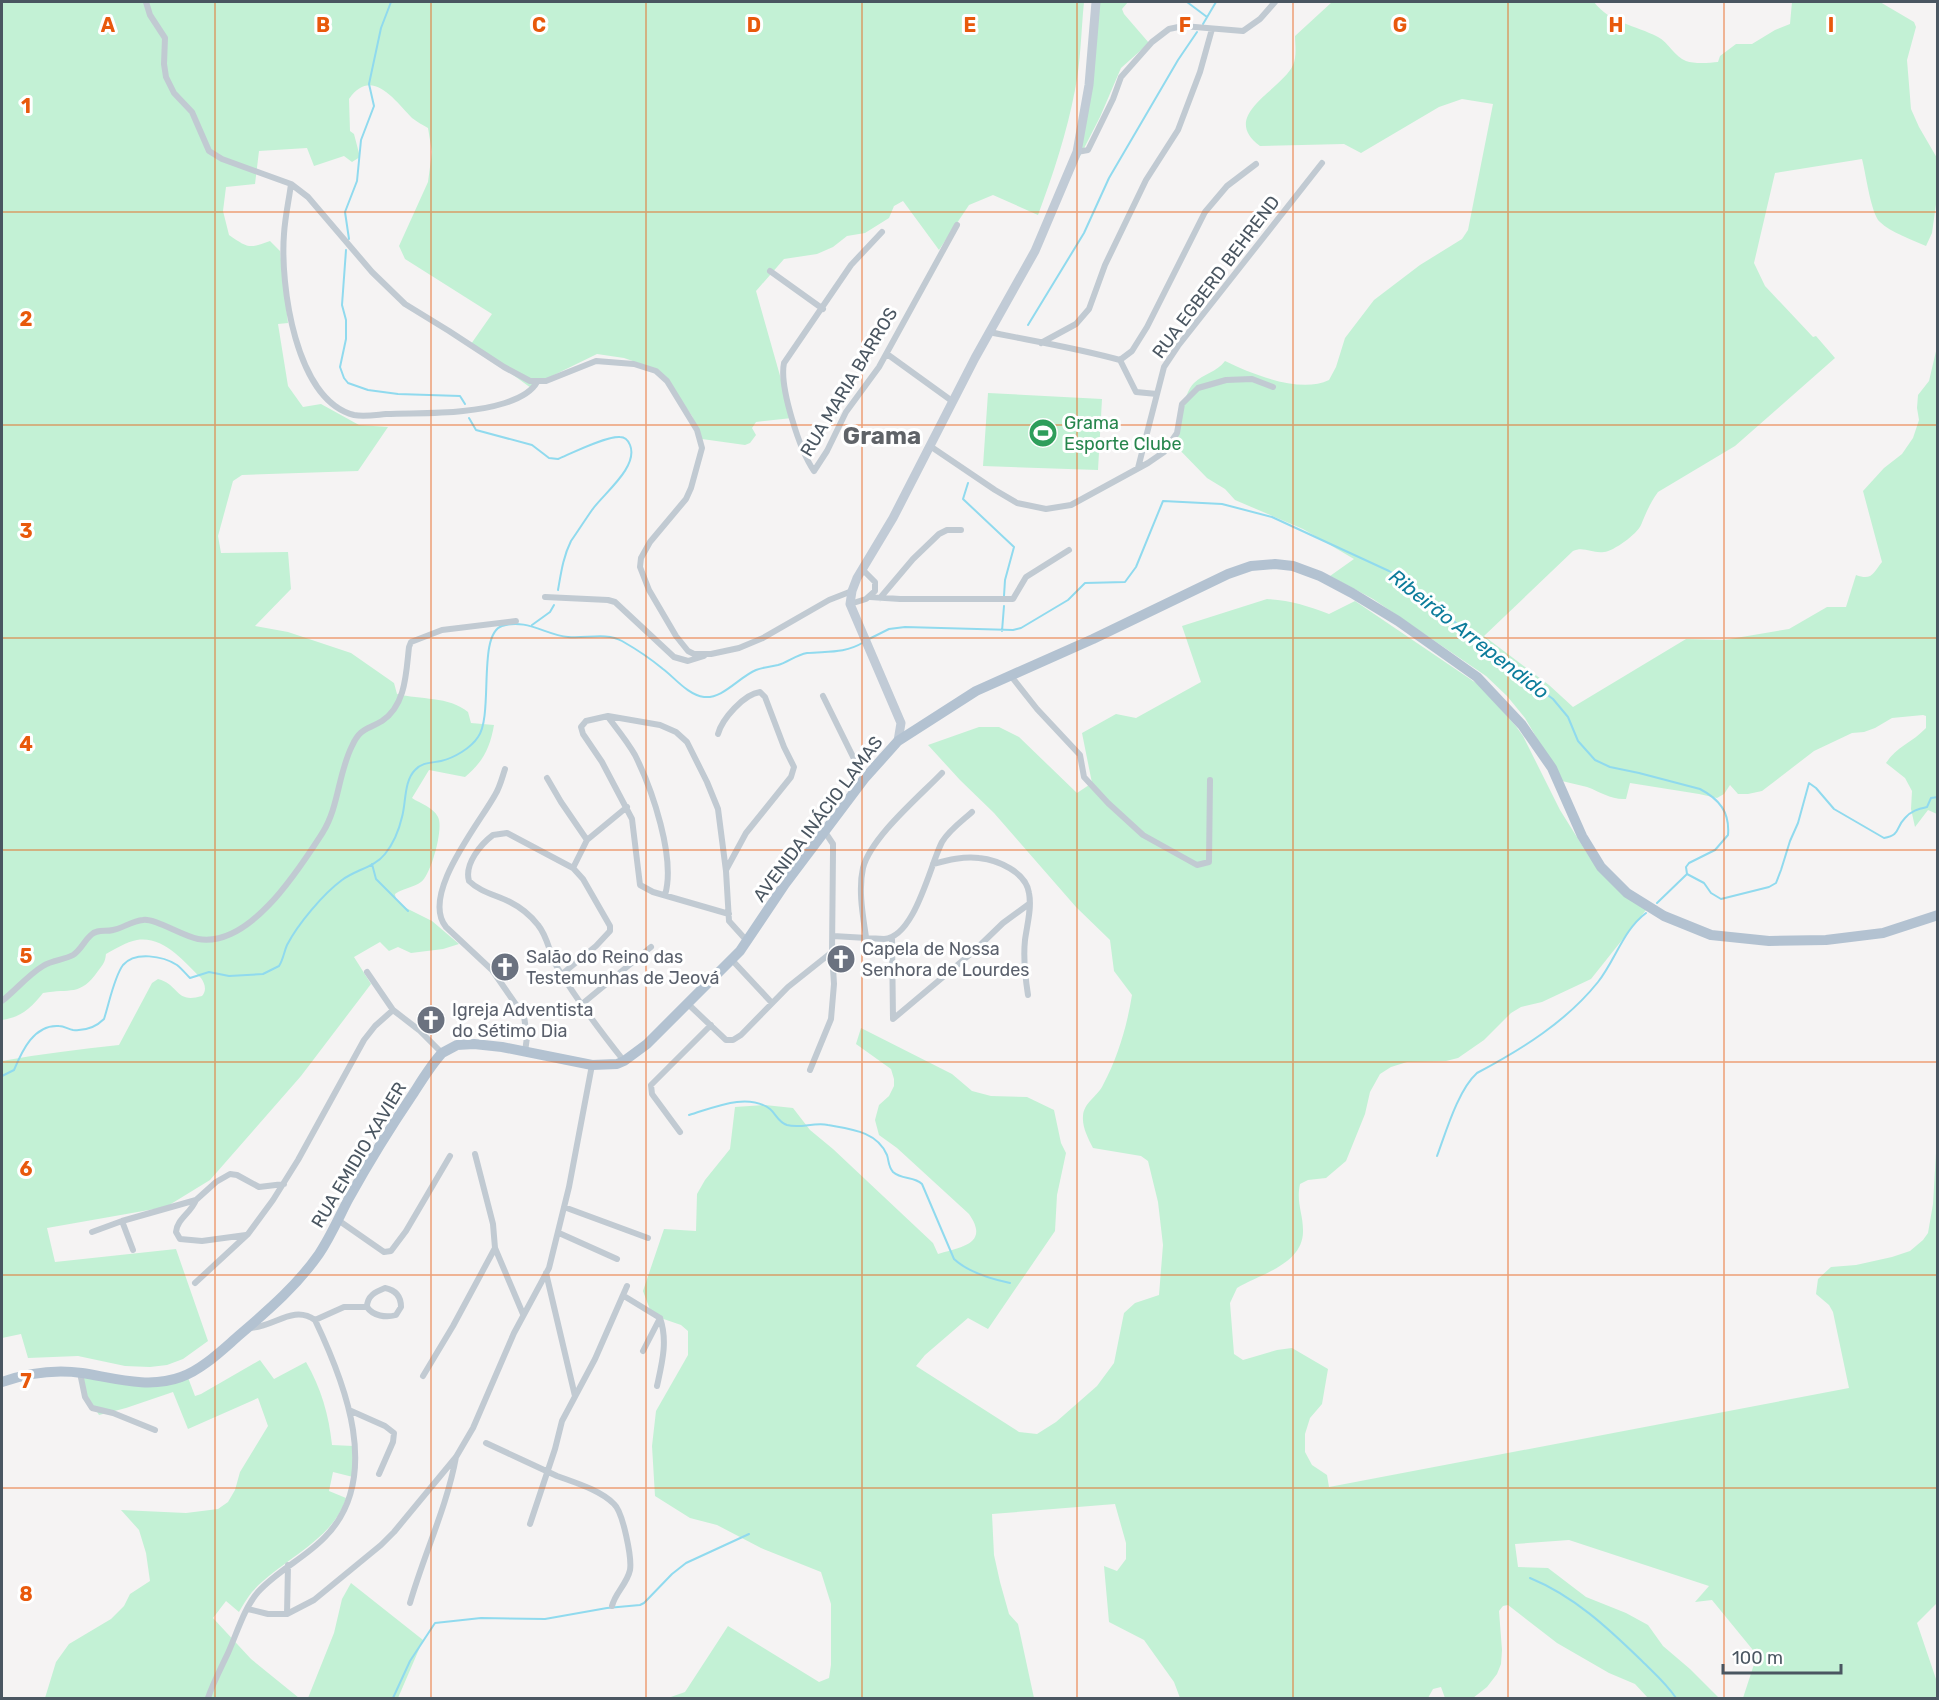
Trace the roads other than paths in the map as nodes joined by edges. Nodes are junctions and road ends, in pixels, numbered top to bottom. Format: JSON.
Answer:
{"nodes":[{"id":1,"x":146,"y":2,"type":"edge"},
{"id":2,"x":1096,"y":2,"type":"edge"},
{"id":3,"x":1275,"y":2,"type":"edge"},
{"id":4,"x":1212,"y":29,"type":"junction"},
{"id":5,"x":1077,"y":152,"type":"junction"},
{"id":6,"x":1256,"y":164,"type":"dead end"},
{"id":7,"x":1322,"y":164,"type":"dead end"},
{"id":8,"x":291,"y":184,"type":"junction"},
{"id":9,"x":957,"y":225,"type":"dead end"},
{"id":10,"x":882,"y":232,"type":"dead end"},
{"id":11,"x":770,"y":271,"type":"dead end"},
{"id":12,"x":823,"y":309,"type":"junction"},
{"id":13,"x":989,"y":332,"type":"junction"},
{"id":14,"x":1041,"y":343,"type":"junction"},
{"id":15,"x":886,"y":354,"type":"junction"},
{"id":16,"x":1120,"y":360,"type":"junction"},
{"id":17,"x":537,"y":382,"type":"junction"},
{"id":18,"x":1273,"y":387,"type":"dead end"},
{"id":19,"x":1157,"y":394,"type":"junction"},
{"id":20,"x":952,"y":401,"type":"junction"},
{"id":21,"x":930,"y":446,"type":"junction"},
{"id":22,"x":1138,"y":468,"type":"junction"},
{"id":23,"x":961,"y":530,"type":"dead end"},
{"id":24,"x":1069,"y":550,"type":"dead end"},
{"id":25,"x":862,"y":570,"type":"junction"},
{"id":26,"x":852,"y":591,"type":"junction"},
{"id":27,"x":546,"y":597,"type":"dead end"},
{"id":28,"x":870,"y":597,"type":"junction"},
{"id":29,"x":880,"y":598,"type":"junction"},
{"id":30,"x":850,"y":604,"type":"junction"},
{"id":31,"x":516,"y":621,"type":"dead end"},
{"id":32,"x":708,"y":654,"type":"junction"},
{"id":33,"x":1011,"y":676,"type":"junction"},
{"id":34,"x":823,"y":696,"type":"dead end"},
{"id":35,"x":608,"y":716,"type":"junction"},
{"id":36,"x":718,"y":734,"type":"dead end"},
{"id":37,"x":898,"y":741,"type":"junction"},
{"id":38,"x":505,"y":769,"type":"dead end"},
{"id":39,"x":942,"y":773,"type":"dead end"},
{"id":40,"x":547,"y":778,"type":"dead end"},
{"id":41,"x":864,"y":779,"type":"junction"},
{"id":42,"x":1209,"y":780,"type":"dead end"},
{"id":43,"x":627,"y":807,"type":"junction"},
{"id":44,"x":972,"y":812,"type":"dead end"},
{"id":45,"x":825,"y":831,"type":"junction"},
{"id":46,"x":587,"y":840,"type":"junction"},
{"id":47,"x":933,"y":864,"type":"junction"},
{"id":48,"x":573,"y":868,"type":"junction"},
{"id":49,"x":726,"y":871,"type":"junction"},
{"id":50,"x":665,"y":895,"type":"junction"},
{"id":51,"x":1029,"y":904,"type":"junction"},
{"id":52,"x":729,"y":914,"type":"junction"},
{"id":53,"x":1938,"y":915,"type":"edge"},
{"id":54,"x":833,"y":936,"type":"junction"},
{"id":55,"x":866,"y":937,"type":"junction"},
{"id":56,"x":892,"y":939,"type":"junction"},
{"id":57,"x":747,"y":941,"type":"junction"},
{"id":58,"x":651,"y":947,"type":"dead end"},
{"id":59,"x":832,"y":952,"type":"junction"},
{"id":60,"x":731,"y":959,"type":"junction"},
{"id":61,"x":367,"y":972,"type":"dead end"},
{"id":62,"x":562,"y":974,"type":"junction"},
{"id":63,"x":1028,"y":995,"type":"dead end"},
{"id":64,"x":2,"y":1001,"type":"edge"},
{"id":65,"x":687,"y":1003,"type":"junction"},
{"id":66,"x":772,"y":1003,"type":"junction"},
{"id":67,"x":582,"y":1004,"type":"junction"},
{"id":68,"x":393,"y":1010,"type":"junction"},
{"id":69,"x":711,"y":1025,"type":"junction"},
{"id":70,"x":525,"y":1052,"type":"junction"},
{"id":71,"x":442,"y":1053,"type":"junction"},
{"id":72,"x":624,"y":1061,"type":"junction"},
{"id":73,"x":592,"y":1065,"type":"junction"},
{"id":74,"x":810,"y":1070,"type":"dead end"},
{"id":75,"x":680,"y":1132,"type":"dead end"},
{"id":76,"x":475,"y":1154,"type":"dead end"},
{"id":77,"x":450,"y":1156,"type":"dead end"},
{"id":78,"x":284,"y":1184,"type":"junction"},
{"id":79,"x":196,"y":1200,"type":"junction"},
{"id":80,"x":564,"y":1207,"type":"junction"},
{"id":81,"x":123,"y":1221,"type":"junction"},
{"id":82,"x":338,"y":1221,"type":"junction"},
{"id":83,"x":92,"y":1232,"type":"dead end"},
{"id":84,"x":559,"y":1233,"type":"junction"},
{"id":85,"x":248,"y":1234,"type":"junction"},
{"id":86,"x":648,"y":1238,"type":"dead end"},
{"id":87,"x":495,"y":1248,"type":"junction"},
{"id":88,"x":134,"y":1250,"type":"dead end"},
{"id":89,"x":617,"y":1259,"type":"dead end"},
{"id":90,"x":546,"y":1272,"type":"junction"},
{"id":91,"x":195,"y":1283,"type":"dead end"},
{"id":92,"x":627,"y":1286,"type":"dead end"},
{"id":93,"x":624,"y":1296,"type":"junction"},
{"id":94,"x":367,"y":1307,"type":"junction"},
{"id":95,"x":524,"y":1314,"type":"junction"},
{"id":96,"x":660,"y":1318,"type":"junction"},
{"id":97,"x":315,"y":1320,"type":"junction"},
{"id":98,"x":249,"y":1328,"type":"junction"},
{"id":99,"x":643,"y":1351,"type":"dead end"},
{"id":100,"x":80,"y":1373,"type":"junction"},
{"id":101,"x":423,"y":1376,"type":"dead end"},
{"id":102,"x":2,"y":1382,"type":"edge"},
{"id":103,"x":657,"y":1386,"type":"dead end"},
{"id":104,"x":575,"y":1396,"type":"junction"},
{"id":105,"x":348,"y":1410,"type":"junction"},
{"id":106,"x":155,"y":1430,"type":"dead end"},
{"id":107,"x":486,"y":1443,"type":"dead end"},
{"id":108,"x":456,"y":1457,"type":"junction"},
{"id":109,"x":548,"y":1472,"type":"junction"},
{"id":110,"x":379,"y":1474,"type":"dead end"},
{"id":111,"x":530,"y":1524,"type":"dead end"},
{"id":112,"x":288,"y":1565,"type":"junction"},
{"id":113,"x":410,"y":1603,"type":"dead end"},
{"id":114,"x":612,"y":1606,"type":"dead end"},
{"id":115,"x":248,"y":1609,"type":"junction"},
{"id":116,"x":287,"y":1614,"type":"junction"},
{"id":117,"x":208,"y":1698,"type":"edge"}],
"edges":[{"from":1,"to":8,"type":"street"},
{"from":2,"to":5,"type":"main road"},
{"from":3,"to":4,"type":"street"},
{"from":4,"to":5,"type":"street"},
{"from":4,"to":14,"type":"street"},
{"from":5,"to":13,"type":"main road"},
{"from":6,"to":16,"type":"street"},
{"from":7,"to":19,"type":"street","name":"RUA EGBERD BEHREND"},
{"from":8,"to":17,"type":"street"},
{"from":8,"to":17,"type":"street"},
{"from":9,"to":15,"type":"street","name":"RUA MARIA BARROS"},
{"from":10,"to":12,"type":"street","name":"RUA MARIA BARROS"},
{"from":11,"to":12,"type":"street"},
{"from":12,"to":15,"type":"street","name":"RUA MARIA BARROS"},
{"from":13,"to":14,"type":"street"},
{"from":13,"to":20,"type":"main road"},
{"from":14,"to":16,"type":"street"},
{"from":15,"to":20,"type":"street"},
{"from":16,"to":19,"type":"street"},
{"from":17,"to":32,"type":"street"},
{"from":18,"to":22,"type":"street"},
{"from":19,"to":22,"type":"street","name":"RUA EGBERD BEHREND"},
{"from":20,"to":21,"type":"main road"},
{"from":21,"to":22,"type":"street"},
{"from":21,"to":25,"type":"main road"},
{"from":23,"to":29,"type":"street"},
{"from":24,"to":29,"type":"street"},
{"from":25,"to":26,"type":"main road"},
{"from":25,"to":28,"type":"street"},
{"from":26,"to":30,"type":"main road"},
{"from":26,"to":32,"type":"street"},
{"from":27,"to":32,"type":"street"},
{"from":28,"to":29,"type":"street"},
{"from":28,"to":30,"type":"street"},
{"from":30,"to":37,"type":"main road"},
{"from":31,"to":64,"type":"street"},
{"from":33,"to":37,"type":"main road","name":"AVENIDA INÁCIO LAMAS"},
{"from":33,"to":42,"type":"street"},
{"from":33,"to":53,"type":"main road","name":"AVENIDA INÁCIO LAMAS"},
{"from":34,"to":41,"type":"street"},
{"from":35,"to":43,"type":"street"},
{"from":35,"to":49,"type":"street"},
{"from":35,"to":50,"type":"street"},
{"from":36,"to":49,"type":"street"},
{"from":37,"to":41,"type":"main road","name":"AVENIDA INÁCIO LAMAS"},
{"from":38,"to":70,"type":"street"},
{"from":39,"to":55,"type":"street"},
{"from":40,"to":46,"type":"street"},
{"from":41,"to":45,"type":"main road","name":"AVENIDA INÁCIO LAMAS"},
{"from":43,"to":46,"type":"street"},
{"from":43,"to":50,"type":"street"},
{"from":44,"to":47,"type":"street"},
{"from":45,"to":54,"type":"street"},
{"from":45,"to":57,"type":"main road","name":"AVENIDA INÁCIO LAMAS"},
{"from":46,"to":48,"type":"street"},
{"from":47,"to":51,"type":"street"},
{"from":47,"to":56,"type":"street"},
{"from":48,"to":62,"type":"street"},
{"from":48,"to":62,"type":"street"},
{"from":49,"to":52,"type":"street"},
{"from":50,"to":52,"type":"street"},
{"from":51,"to":56,"type":"street"},
{"from":51,"to":63,"type":"street"},
{"from":52,"to":57,"type":"street"},
{"from":54,"to":55,"type":"street"},
{"from":54,"to":59,"type":"street"},
{"from":55,"to":56,"type":"street"},
{"from":57,"to":60,"type":"main road","name":"AVENIDA INÁCIO LAMAS"},
{"from":58,"to":67,"type":"street"},
{"from":59,"to":66,"type":"street"},
{"from":59,"to":74,"type":"street"},
{"from":60,"to":65,"type":"main road","name":"AVENIDA INÁCIO LAMAS"},
{"from":60,"to":66,"type":"street"},
{"from":61,"to":68,"type":"street"},
{"from":62,"to":67,"type":"street"},
{"from":65,"to":69,"type":"street"},
{"from":65,"to":72,"type":"main road","name":"AVENIDA INÁCIO LAMAS"},
{"from":66,"to":69,"type":"street"},
{"from":67,"to":72,"type":"street"},
{"from":68,"to":71,"type":"street"},
{"from":68,"to":78,"type":"street"},
{"from":69,"to":75,"type":"street"},
{"from":70,"to":71,"type":"main road"},
{"from":70,"to":73,"type":"main road"},
{"from":71,"to":82,"type":"main road","name":"RUA EMIDIO XAVIER"},
{"from":72,"to":73,"type":"main road"},
{"from":73,"to":80,"type":"street"},
{"from":76,"to":87,"type":"street"},
{"from":77,"to":82,"type":"street"},
{"from":78,"to":79,"type":"street"},
{"from":78,"to":85,"type":"street"},
{"from":79,"to":81,"type":"street"},
{"from":79,"to":85,"type":"street"},
{"from":80,"to":84,"type":"street"},
{"from":80,"to":86,"type":"street"},
{"from":81,"to":83,"type":"street"},
{"from":81,"to":88,"type":"street"},
{"from":82,"to":98,"type":"main road","name":"RUA EMIDIO XAVIER"},
{"from":84,"to":89,"type":"street"},
{"from":84,"to":90,"type":"street"},
{"from":85,"to":91,"type":"street"},
{"from":87,"to":95,"type":"street"},
{"from":87,"to":101,"type":"street"},
{"from":90,"to":95,"type":"street"},
{"from":90,"to":104,"type":"street"},
{"from":92,"to":93,"type":"street"},
{"from":93,"to":96,"type":"street"},
{"from":93,"to":104,"type":"street"},
{"from":94,"to":94,"type":"street"},
{"from":94,"to":97,"type":"street"},
{"from":95,"to":108,"type":"street"},
{"from":96,"to":99,"type":"street"},
{"from":96,"to":103,"type":"street"},
{"from":97,"to":98,"type":"street"},
{"from":97,"to":105,"type":"street"},
{"from":98,"to":100,"type":"main road","name":"RUA EMIDIO XAVIER"},
{"from":100,"to":102,"type":"main road","name":"RUA EMIDIO XAVIER"},
{"from":100,"to":106,"type":"street"},
{"from":104,"to":109,"type":"street"},
{"from":105,"to":110,"type":"street"},
{"from":105,"to":112,"type":"street"},
{"from":107,"to":109,"type":"street"},
{"from":108,"to":113,"type":"street"},
{"from":108,"to":116,"type":"street"},
{"from":109,"to":111,"type":"street"},
{"from":109,"to":114,"type":"street"},
{"from":112,"to":115,"type":"street"},
{"from":112,"to":116,"type":"street"},
{"from":115,"to":116,"type":"street"},
{"from":115,"to":117,"type":"street"}]}
